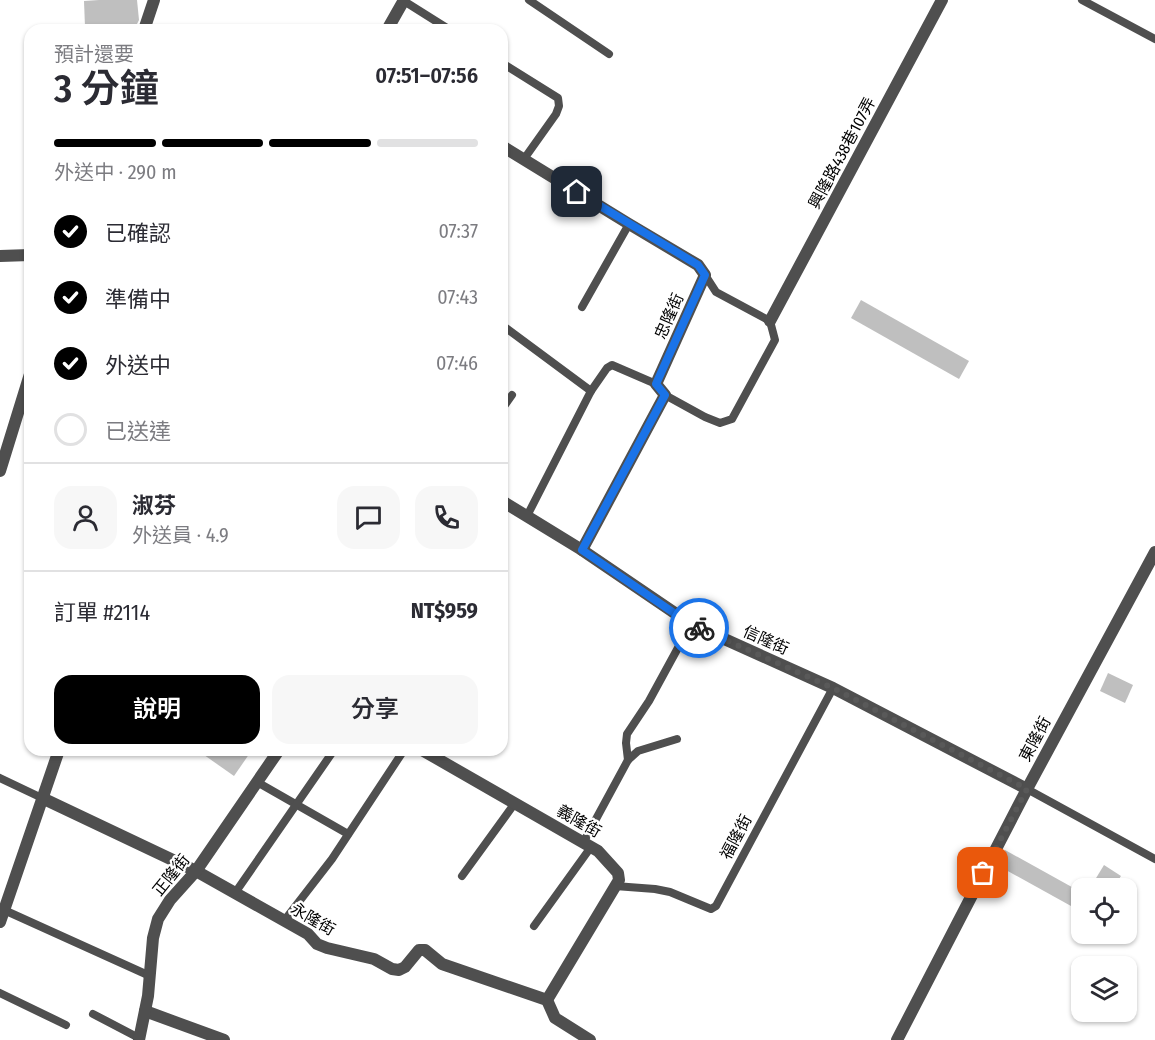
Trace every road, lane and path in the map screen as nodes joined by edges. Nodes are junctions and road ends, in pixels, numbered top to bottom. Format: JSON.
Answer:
{"nodes":[{"id":1,"x":154,"y":0,"type":"edge"},
{"id":2,"x":404,"y":0,"type":"edge"},
{"id":3,"x":529,"y":0,"type":"edge"},
{"id":4,"x":942,"y":0,"type":"edge"},
{"id":5,"x":1082,"y":0,"type":"edge"},
{"id":6,"x":146,"y":24,"type":"edge"},
{"id":7,"x":390,"y":24,"type":"edge"},
{"id":8,"x":441,"y":24,"type":"edge"},
{"id":9,"x":1155,"y":39,"type":"edge"},
{"id":10,"x":609,"y":54,"type":"dead end"},
{"id":11,"x":508,"y":67,"type":"edge"},
{"id":12,"x":508,"y":150,"type":"edge"},
{"id":13,"x":524,"y":159,"type":"junction"},
{"id":14,"x":630,"y":224,"type":"junction"},
{"id":15,"x":24,"y":255,"type":"edge"},
{"id":16,"x":0,"y":256,"type":"edge"},
{"id":17,"x":705,"y":275,"type":"junction"},
{"id":18,"x":582,"y":307,"type":"dead end"},
{"id":19,"x":770,"y":321,"type":"junction"},
{"id":20,"x":508,"y":329,"type":"edge"},
{"id":21,"x":656,"y":384,"type":"junction"},
{"id":22,"x":591,"y":391,"type":"junction"},
{"id":23,"x":24,"y":393,"type":"edge"},
{"id":24,"x":512,"y":395,"type":"dead end"},
{"id":25,"x":665,"y":395,"type":"junction"},
{"id":26,"x":508,"y":401,"type":"edge"},
{"id":27,"x":0,"y":471,"type":"edge"},
{"id":28,"x":508,"y":505,"type":"edge"},
{"id":29,"x":527,"y":516,"type":"junction"},
{"id":30,"x":582,"y":550,"type":"junction"},
{"id":31,"x":1155,"y":552,"type":"edge"},
{"id":32,"x":690,"y":624,"type":"junction"},
{"id":33,"x":833,"y":688,"type":"junction"},
{"id":34,"x":677,"y":739,"type":"dead end"},
{"id":35,"x":57,"y":756,"type":"edge"},
{"id":36,"x":275,"y":756,"type":"edge"},
{"id":37,"x":330,"y":756,"type":"edge"},
{"id":38,"x":400,"y":756,"type":"edge"},
{"id":39,"x":433,"y":756,"type":"edge"},
{"id":40,"x":628,"y":760,"type":"junction"},
{"id":41,"x":0,"y":778,"type":"edge"},
{"id":42,"x":257,"y":782,"type":"junction"},
{"id":43,"x":1027,"y":789,"type":"junction"},
{"id":44,"x":42,"y":798,"type":"junction"},
{"id":45,"x":515,"y":803,"type":"junction"},
{"id":46,"x":297,"y":804,"type":"junction"},
{"id":47,"x":348,"y":834,"type":"junction"},
{"id":48,"x":587,"y":845,"type":"junction"},
{"id":49,"x":1155,"y":859,"type":"edge"},
{"id":50,"x":196,"y":871,"type":"junction"},
{"id":51,"x":462,"y":876,"type":"dead end"},
{"id":52,"x":615,"y":886,"type":"junction"},
{"id":53,"x":235,"y":893,"type":"junction"},
{"id":54,"x":2,"y":916,"type":"edge"},
{"id":55,"x":284,"y":921,"type":"junction"},
{"id":56,"x":534,"y":926,"type":"dead end"},
{"id":57,"x":150,"y":976,"type":"junction"},
{"id":58,"x":0,"y":993,"type":"edge"},
{"id":59,"x":547,"y":1000,"type":"junction"},
{"id":60,"x":145,"y":1011,"type":"junction"},
{"id":61,"x":93,"y":1014,"type":"dead end"},
{"id":62,"x":66,"y":1025,"type":"dead end"},
{"id":63,"x":139,"y":1039,"type":"edge"},
{"id":64,"x":224,"y":1040,"type":"edge"},
{"id":65,"x":590,"y":1040,"type":"edge"},
{"id":66,"x":897,"y":1040,"type":"edge"}],
"edges":[{"from":1,"to":6,"type":"street"},
{"from":2,"to":7,"type":"street"},
{"from":2,"to":8,"type":"lane"},
{"from":3,"to":10,"type":"lane"},
{"from":4,"to":19,"type":"street","name":"興隆路438巷107弄"},
{"from":5,"to":9,"type":"lane"},
{"from":11,"to":13,"type":"lane"},
{"from":12,"to":13,"type":"street"},
{"from":13,"to":14,"type":"street"},
{"from":14,"to":17,"type":"street"},
{"from":14,"to":18,"type":"lane"},
{"from":15,"to":16,"type":"street"},
{"from":17,"to":19,"type":"lane"},
{"from":17,"to":21,"type":"street","name":"忠隆街"},
{"from":19,"to":25,"type":"lane"},
{"from":20,"to":22,"type":"lane"},
{"from":21,"to":22,"type":"lane"},
{"from":21,"to":25,"type":"street"},
{"from":22,"to":29,"type":"lane"},
{"from":23,"to":27,"type":"street"},
{"from":24,"to":26,"type":"lane"},
{"from":25,"to":30,"type":"street"},
{"from":28,"to":29,"type":"street","name":"信隆街"},
{"from":29,"to":30,"type":"street","name":"信隆街"},
{"from":30,"to":32,"type":"street","name":"信隆街"},
{"from":31,"to":43,"type":"street","name":"東隆街"},
{"from":32,"to":33,"type":"street","name":"信隆街"},
{"from":32,"to":40,"type":"lane"},
{"from":33,"to":43,"type":"street","name":"信隆街"},
{"from":33,"to":52,"type":"lane","name":"福隆街"},
{"from":34,"to":40,"type":"lane"},
{"from":35,"to":44,"type":"street"},
{"from":36,"to":42,"type":"street","name":"正隆街"},
{"from":37,"to":46,"type":"lane"},
{"from":38,"to":47,"type":"lane"},
{"from":39,"to":45,"type":"street","name":"義隆街"},
{"from":40,"to":48,"type":"lane"},
{"from":41,"to":44,"type":"lane"},
{"from":42,"to":46,"type":"lane"},
{"from":42,"to":50,"type":"street","name":"正隆街"},
{"from":43,"to":49,"type":"lane"},
{"from":43,"to":66,"type":"street","name":"東隆街"},
{"from":44,"to":50,"type":"street","name":"永隆街"},
{"from":44,"to":54,"type":"street"},
{"from":45,"to":48,"type":"street","name":"義隆街"},
{"from":45,"to":51,"type":"lane"},
{"from":46,"to":47,"type":"lane"},
{"from":46,"to":53,"type":"lane"},
{"from":47,"to":55,"type":"lane"},
{"from":48,"to":52,"type":"street","name":"義隆街"},
{"from":48,"to":56,"type":"lane"},
{"from":50,"to":53,"type":"street","name":"永隆街"},
{"from":50,"to":57,"type":"street","name":"正隆街"},
{"from":52,"to":59,"type":"street"},
{"from":53,"to":55,"type":"street","name":"永隆街"},
{"from":54,"to":57,"type":"lane"},
{"from":55,"to":59,"type":"street","name":"永隆街"},
{"from":57,"to":60,"type":"street","name":"正隆街"},
{"from":58,"to":62,"type":"lane"},
{"from":59,"to":65,"type":"street"},
{"from":60,"to":63,"type":"street","name":"正隆街"},
{"from":60,"to":64,"type":"street"},
{"from":61,"to":63,"type":"lane"}]}
